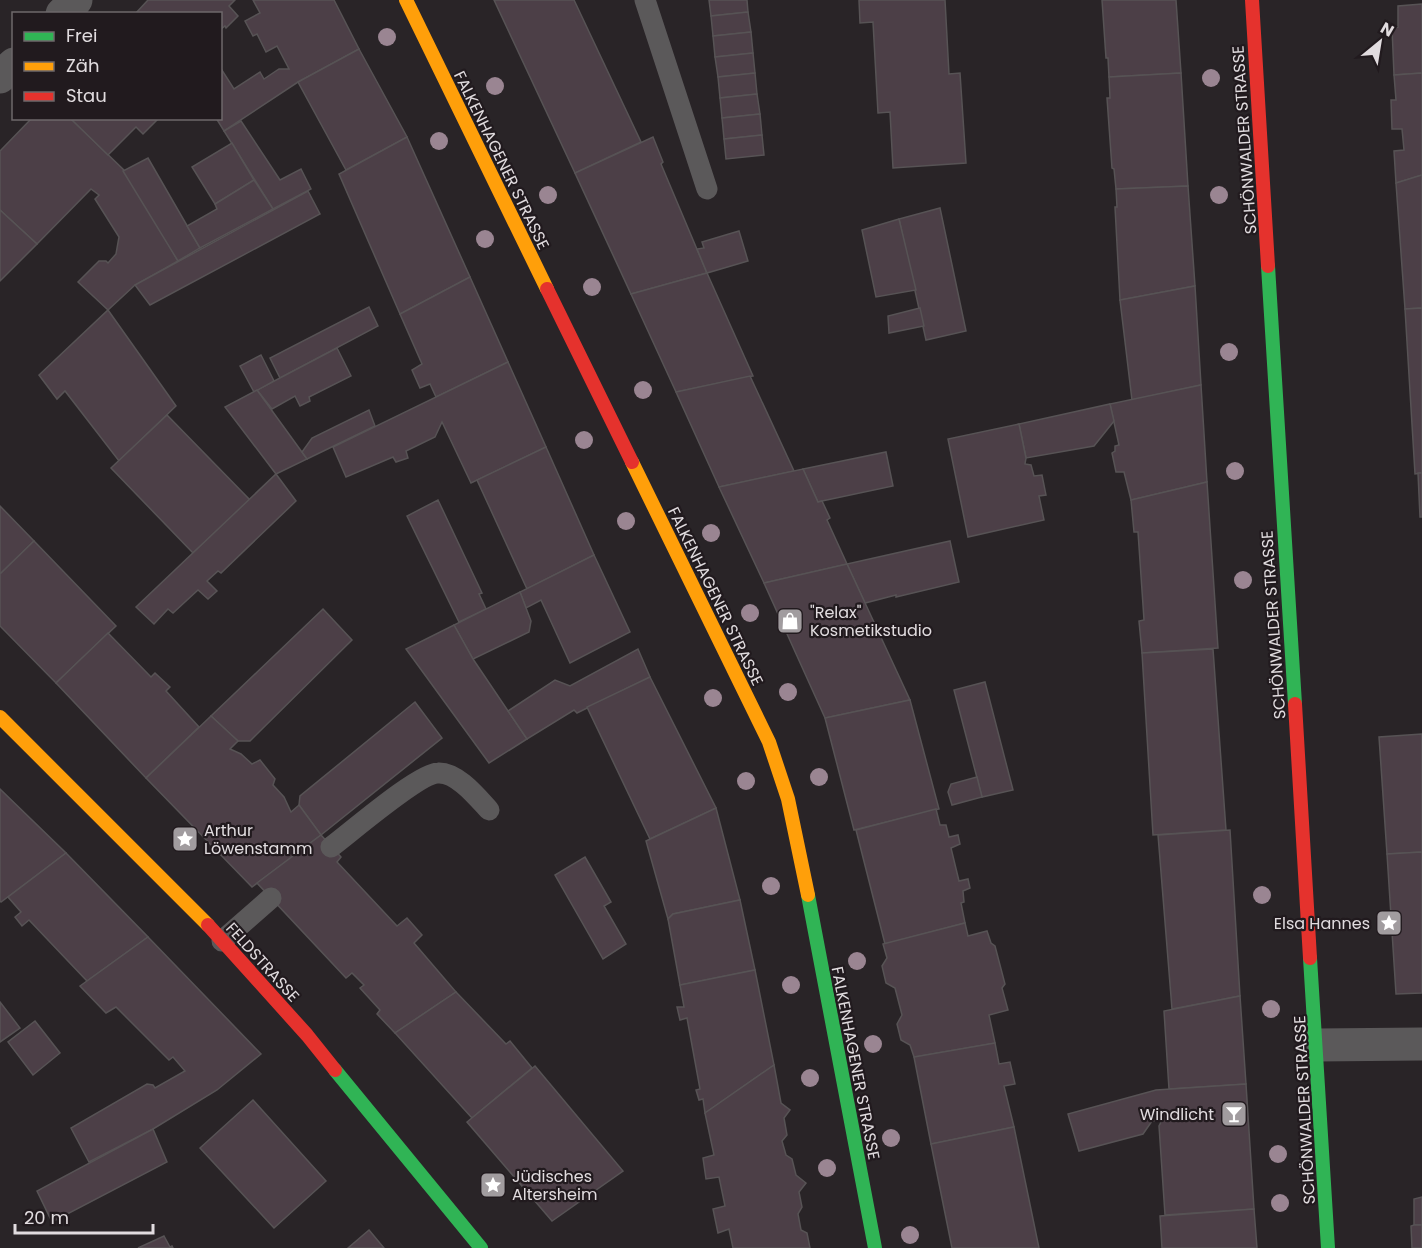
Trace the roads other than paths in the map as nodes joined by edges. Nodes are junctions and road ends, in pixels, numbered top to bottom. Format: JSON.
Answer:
{"nodes":[{"id":1,"x":76,"y":0,"type":"edge"},
{"id":2,"x":645,"y":0,"type":"edge"},
{"id":3,"x":1251,"y":0,"type":"edge"},
{"id":4,"x":408,"y":1,"type":"edge"},
{"id":5,"x":64,"y":12,"type":"edge"},
{"id":6,"x":12,"y":66,"type":"edge"},
{"id":7,"x":0,"y":78,"type":"edge"},
{"id":8,"x":707,"y":189,"type":"dead end"},
{"id":9,"x":0,"y":717,"type":"edge"},
{"id":10,"x":489,"y":810,"type":"dead end"},
{"id":11,"x":331,"y":846,"type":"dead end"},
{"id":12,"x":271,"y":898,"type":"dead end"},
{"id":13,"x":222,"y":941,"type":"junction"},
{"id":14,"x":1422,"y":1044,"type":"edge"},
{"id":15,"x":1317,"y":1045,"type":"junction"},
{"id":16,"x":481,"y":1248,"type":"edge"},
{"id":17,"x":875,"y":1248,"type":"edge"},
{"id":18,"x":1328,"y":1248,"type":"edge"}],
"edges":[{"from":1,"to":5,"type":"street"},
{"from":2,"to":8,"type":"lane"},
{"from":3,"to":15,"type":"street","name":"SCHÖNWALDER STRASSE"},
{"from":4,"to":17,"type":"street","name":"FALKENHAGENER STRASSE"},
{"from":6,"to":7,"type":"street"},
{"from":9,"to":13,"type":"street","name":"FELDSTRASSE"},
{"from":10,"to":11,"type":"lane"},
{"from":12,"to":13,"type":"lane"},
{"from":13,"to":16,"type":"street","name":"FELDSTRASSE"},
{"from":14,"to":15,"type":"street"},
{"from":15,"to":18,"type":"street","name":"SCHÖNWALDER STRASSE"}]}
